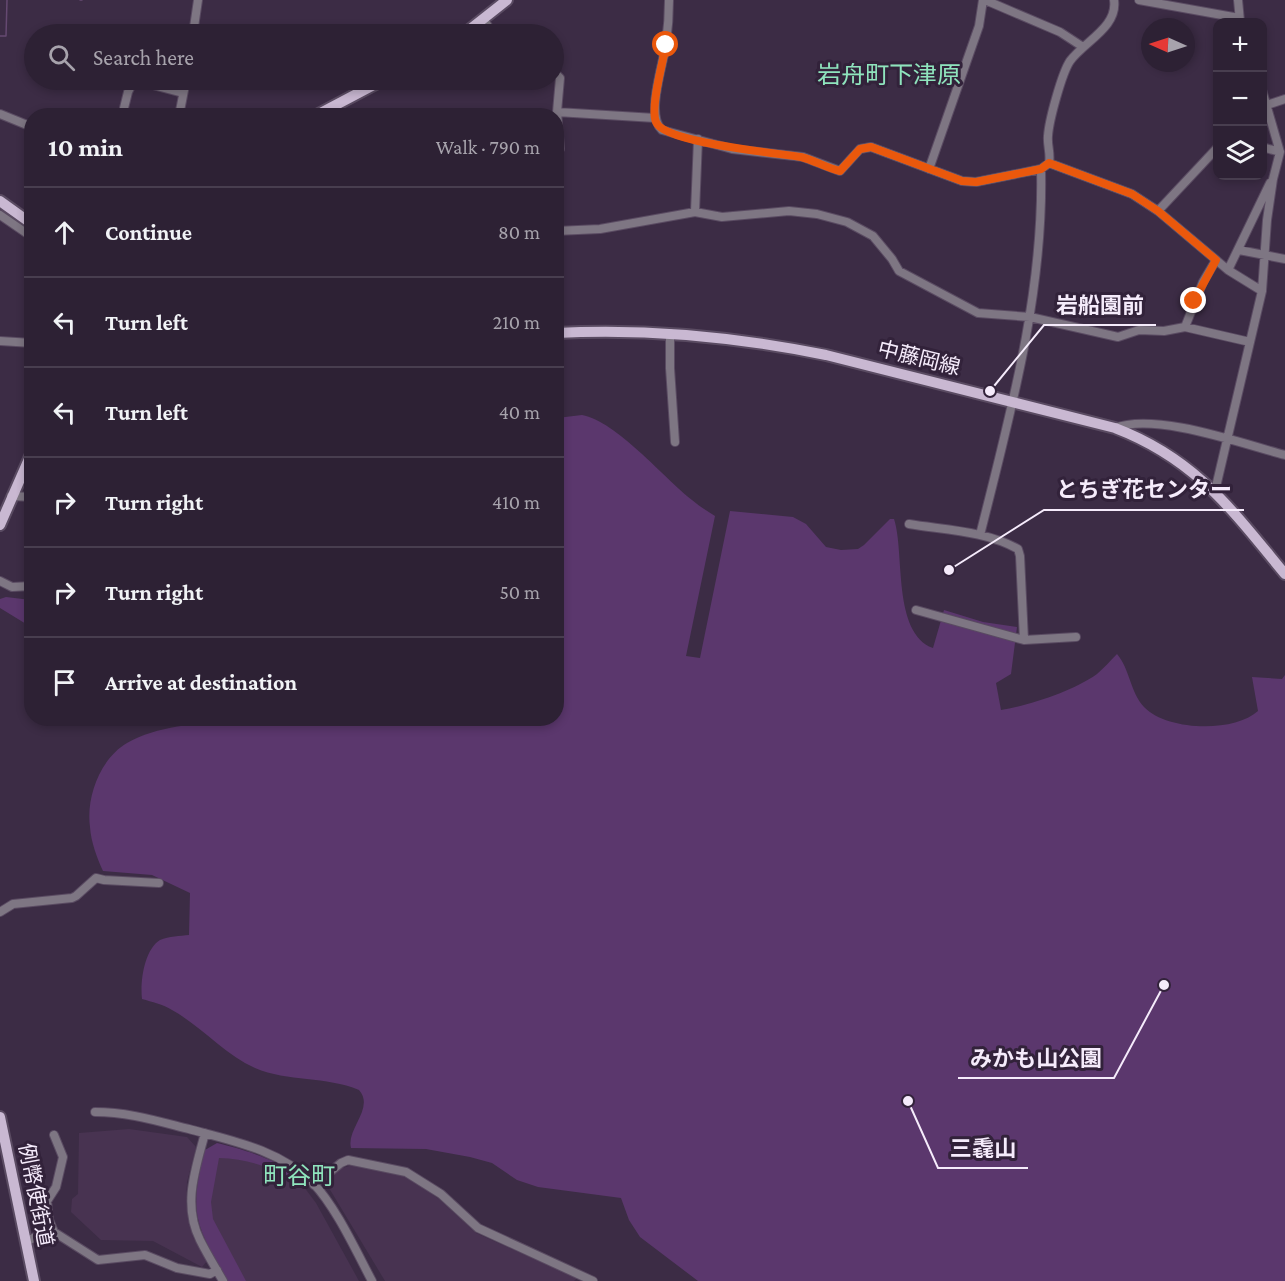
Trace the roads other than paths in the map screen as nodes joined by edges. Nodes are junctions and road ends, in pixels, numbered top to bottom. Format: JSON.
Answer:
{"nodes":[{"id":1,"x":198,"y":0,"type":"edge"},
{"id":2,"x":669,"y":0,"type":"edge"},
{"id":3,"x":984,"y":0,"type":"edge"},
{"id":4,"x":1114,"y":0,"type":"edge"},
{"id":5,"x":1139,"y":0,"type":"edge"},
{"id":6,"x":1238,"y":0,"type":"edge"},
{"id":7,"x":501,"y":2,"type":"edge"},
{"id":8,"x":1230,"y":18,"type":"edge"},
{"id":9,"x":1240,"y":18,"type":"edge"},
{"id":10,"x":484,"y":20,"type":"junction"},
{"id":11,"x":195,"y":24,"type":"edge"},
{"id":12,"x":478,"y":24,"type":"edge"},
{"id":13,"x":487,"y":24,"type":"edge"},
{"id":14,"x":1083,"y":47,"type":"junction"},
{"id":15,"x":129,"y":90,"type":"edge"},
{"id":16,"x":172,"y":90,"type":"edge"},
{"id":17,"x":184,"y":90,"type":"edge"},
{"id":18,"x":364,"y":90,"type":"edge"},
{"id":19,"x":559,"y":90,"type":"edge"},
{"id":20,"x":183,"y":93,"type":"junction"},
{"id":21,"x":1285,"y":99,"type":"edge"},
{"id":22,"x":1267,"y":102,"type":"edge"},
{"id":23,"x":1268,"y":105,"type":"junction"},
{"id":24,"x":124,"y":108,"type":"edge"},
{"id":25,"x":180,"y":108,"type":"edge"},
{"id":26,"x":330,"y":108,"type":"edge"},
{"id":27,"x":557,"y":108,"type":"edge"},
{"id":28,"x":564,"y":112,"type":"edge"},
{"id":29,"x":0,"y":114,"type":"edge"},
{"id":30,"x":655,"y":118,"type":"junction"},
{"id":31,"x":24,"y":124,"type":"edge"},
{"id":32,"x":698,"y":140,"type":"junction"},
{"id":33,"x":1267,"y":148,"type":"edge"},
{"id":34,"x":1213,"y":152,"type":"edge"},
{"id":35,"x":1280,"y":152,"type":"junction"},
{"id":36,"x":1049,"y":163,"type":"junction"},
{"id":37,"x":929,"y":169,"type":"junction"},
{"id":38,"x":1041,"y":169,"type":"junction"},
{"id":39,"x":1273,"y":179,"type":"junction"},
{"id":40,"x":0,"y":201,"type":"edge"},
{"id":41,"x":1158,"y":211,"type":"junction"},
{"id":42,"x":695,"y":212,"type":"junction"},
{"id":43,"x":0,"y":215,"type":"edge"},
{"id":44,"x":24,"y":218,"type":"edge"},
{"id":45,"x":564,"y":231,"type":"edge"},
{"id":46,"x":24,"y":232,"type":"edge"},
{"id":47,"x":1239,"y":250,"type":"junction"},
{"id":48,"x":1264,"y":255,"type":"junction"},
{"id":49,"x":1285,"y":259,"type":"edge"},
{"id":50,"x":1216,"y":260,"type":"junction"},
{"id":51,"x":1228,"y":270,"type":"junction"},
{"id":52,"x":1262,"y":291,"type":"junction"},
{"id":53,"x":1030,"y":317,"type":"junction"},
{"id":54,"x":1185,"y":327,"type":"junction"},
{"id":55,"x":564,"y":333,"type":"edge"},
{"id":56,"x":669,"y":333,"type":"junction"},
{"id":57,"x":0,"y":341,"type":"edge"},
{"id":58,"x":24,"y":342,"type":"edge"},
{"id":59,"x":1250,"y":342,"type":"junction"},
{"id":60,"x":1013,"y":401,"type":"junction"},
{"id":61,"x":1115,"y":428,"type":"junction"},
{"id":62,"x":1227,"y":440,"type":"junction"},
{"id":63,"x":675,"y":442,"type":"dead end"},
{"id":64,"x":1285,"y":455,"type":"edge"},
{"id":65,"x":24,"y":469,"type":"edge"},
{"id":66,"x":1215,"y":491,"type":"junction"},
{"id":67,"x":11,"y":496,"type":"junction"},
{"id":68,"x":24,"y":497,"type":"edge"},
{"id":69,"x":909,"y":524,"type":"dead end"},
{"id":70,"x":0,"y":525,"type":"edge"},
{"id":71,"x":980,"y":536,"type":"junction"},
{"id":72,"x":1285,"y":574,"type":"edge"},
{"id":73,"x":0,"y":581,"type":"edge"},
{"id":74,"x":24,"y":586,"type":"edge"},
{"id":75,"x":916,"y":610,"type":"dead end"},
{"id":76,"x":1076,"y":637,"type":"dead end"},
{"id":77,"x":1024,"y":640,"type":"junction"},
{"id":78,"x":159,"y":883,"type":"dead end"},
{"id":79,"x":0,"y":912,"type":"edge"},
{"id":80,"x":95,"y":1112,"type":"dead end"},
{"id":81,"x":0,"y":1117,"type":"edge"},
{"id":82,"x":205,"y":1133,"type":"junction"},
{"id":83,"x":54,"y":1135,"type":"dead end"},
{"id":84,"x":4,"y":1148,"type":"edge"},
{"id":85,"x":314,"y":1185,"type":"junction"},
{"id":86,"x":54,"y":1232,"type":"junction"},
{"id":87,"x":26,"y":1242,"type":"junction"},
{"id":88,"x":217,"y":1270,"type":"junction"},
{"id":89,"x":34,"y":1281,"type":"edge"},
{"id":90,"x":223,"y":1281,"type":"edge"},
{"id":91,"x":372,"y":1281,"type":"edge"},
{"id":92,"x":593,"y":1281,"type":"edge"}],
"edges":[{"from":1,"to":11,"type":"street"},
{"from":2,"to":30,"type":"street"},
{"from":3,"to":14,"type":"street"},
{"from":3,"to":37,"type":"street"},
{"from":4,"to":14,"type":"street"},
{"from":5,"to":8,"type":"street"},
{"from":6,"to":9,"type":"street"},
{"from":7,"to":10,"type":"main road"},
{"from":10,"to":12,"type":"main road"},
{"from":10,"to":13,"type":"street"},
{"from":14,"to":36,"type":"street"},
{"from":15,"to":24,"type":"street"},
{"from":16,"to":20,"type":"street"},
{"from":17,"to":20,"type":"street"},
{"from":18,"to":26,"type":"main road"},
{"from":19,"to":27,"type":"street"},
{"from":20,"to":25,"type":"street"},
{"from":21,"to":23,"type":"street"},
{"from":22,"to":23,"type":"street"},
{"from":23,"to":35,"type":"street"},
{"from":28,"to":30,"type":"street"},
{"from":29,"to":31,"type":"street"},
{"from":30,"to":32,"type":"street"},
{"from":32,"to":37,"type":"street"},
{"from":32,"to":42,"type":"street"},
{"from":33,"to":35,"type":"street"},
{"from":34,"to":41,"type":"street"},
{"from":35,"to":39,"type":"street"},
{"from":36,"to":38,"type":"street"},
{"from":36,"to":41,"type":"street"},
{"from":37,"to":38,"type":"street"},
{"from":38,"to":53,"type":"street"},
{"from":39,"to":47,"type":"street"},
{"from":39,"to":48,"type":"street"},
{"from":40,"to":44,"type":"main road"},
{"from":41,"to":50,"type":"street"},
{"from":42,"to":45,"type":"street"},
{"from":42,"to":53,"type":"street"},
{"from":43,"to":46,"type":"street"},
{"from":47,"to":48,"type":"street"},
{"from":47,"to":51,"type":"street"},
{"from":48,"to":49,"type":"street"},
{"from":48,"to":52,"type":"street"},
{"from":50,"to":51,"type":"street"},
{"from":50,"to":54,"type":"street"},
{"from":51,"to":52,"type":"street"},
{"from":52,"to":59,"type":"street"},
{"from":53,"to":54,"type":"street"},
{"from":53,"to":60,"type":"street"},
{"from":54,"to":59,"type":"street"},
{"from":55,"to":56,"type":"main road","name":"中藤岡線"},
{"from":56,"to":60,"type":"main road","name":"中藤岡線"},
{"from":56,"to":63,"type":"street"},
{"from":57,"to":58,"type":"street"},
{"from":59,"to":62,"type":"street"},
{"from":60,"to":61,"type":"main road","name":"中藤岡線"},
{"from":60,"to":71,"type":"street"},
{"from":61,"to":62,"type":"street"},
{"from":61,"to":66,"type":"main road","name":"中藤岡線"},
{"from":62,"to":64,"type":"street"},
{"from":62,"to":66,"type":"street"},
{"from":65,"to":67,"type":"main road"},
{"from":66,"to":72,"type":"main road","name":"中藤岡線"},
{"from":67,"to":68,"type":"street"},
{"from":67,"to":70,"type":"main road"},
{"from":69,"to":71,"type":"street"},
{"from":71,"to":77,"type":"street"},
{"from":73,"to":74,"type":"street"},
{"from":75,"to":77,"type":"street"},
{"from":76,"to":77,"type":"street"},
{"from":78,"to":79,"type":"street"},
{"from":80,"to":82,"type":"street"},
{"from":81,"to":84,"type":"main road","name":"例幣使街道"},
{"from":82,"to":85,"type":"street"},
{"from":82,"to":88,"type":"street"},
{"from":83,"to":86,"type":"street"},
{"from":84,"to":87,"type":"main road","name":"例幣使街道"},
{"from":85,"to":91,"type":"street"},
{"from":85,"to":92,"type":"street"},
{"from":86,"to":87,"type":"street"},
{"from":86,"to":88,"type":"street"},
{"from":87,"to":89,"type":"main road","name":"例幣使街道"},
{"from":88,"to":90,"type":"street"}]}
